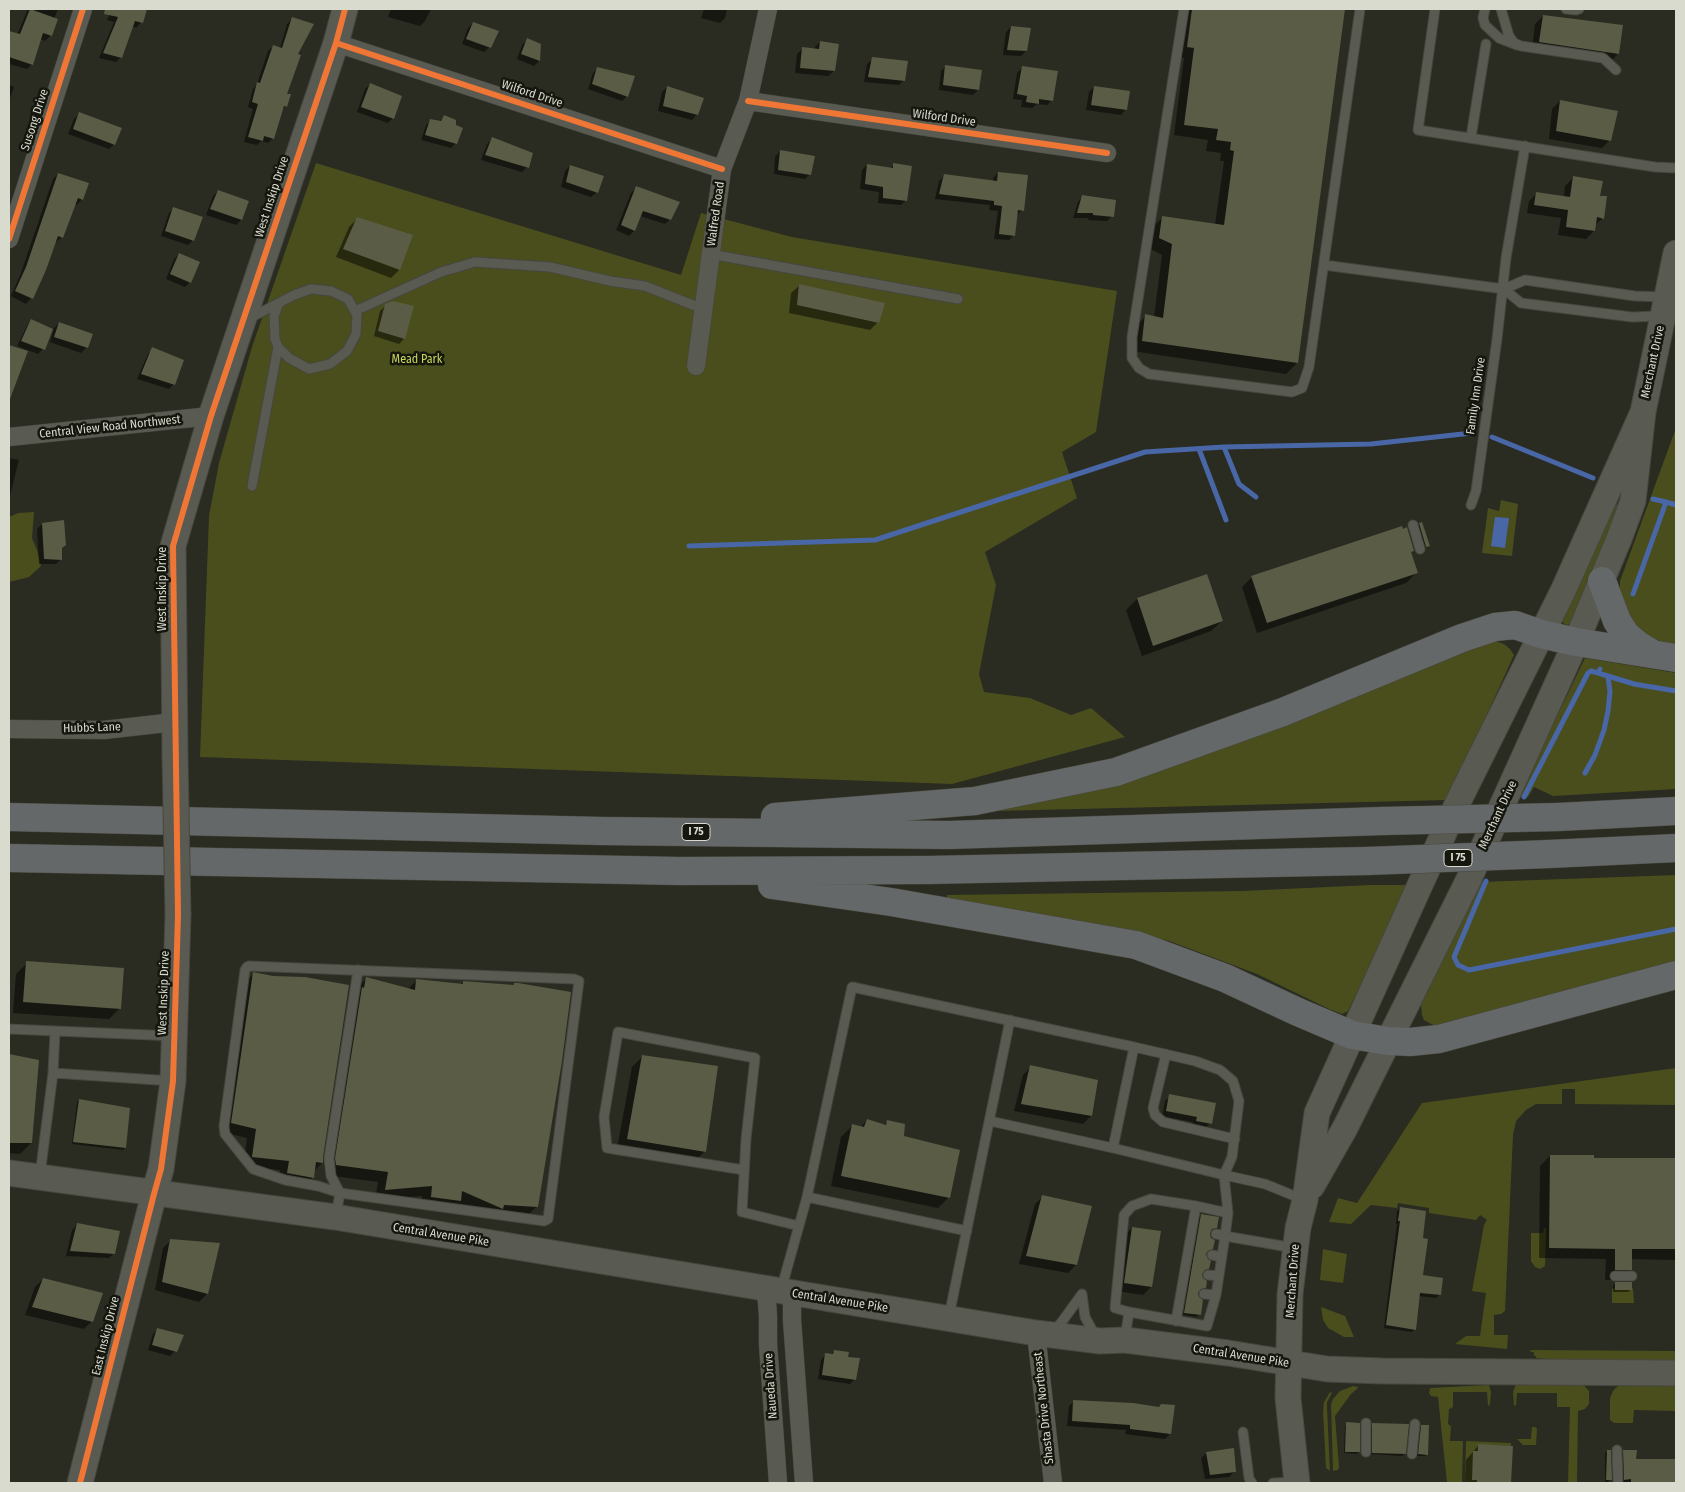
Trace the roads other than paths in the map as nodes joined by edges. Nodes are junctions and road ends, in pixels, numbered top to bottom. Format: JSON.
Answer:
{"nodes":[{"id":1,"x":83,"y":9,"type":"edge"},
{"id":2,"x":345,"y":9,"type":"edge"},
{"id":3,"x":768,"y":9,"type":"edge"},
{"id":4,"x":1184,"y":9,"type":"edge"},
{"id":5,"x":1360,"y":9,"type":"edge"},
{"id":6,"x":1435,"y":9,"type":"edge"},
{"id":7,"x":1485,"y":9,"type":"edge"},
{"id":8,"x":1501,"y":9,"type":"edge"},
{"id":9,"x":1566,"y":9,"type":"edge"},
{"id":10,"x":1579,"y":9,"type":"edge"},
{"id":11,"x":336,"y":43,"type":"junction"},
{"id":12,"x":1486,"y":44,"type":"dead end"},
{"id":13,"x":1521,"y":46,"type":"junction"},
{"id":14,"x":1616,"y":70,"type":"dead end"},
{"id":15,"x":748,"y":100,"type":"junction"},
{"id":16,"x":1471,"y":137,"type":"junction"},
{"id":17,"x":1525,"y":146,"type":"junction"},
{"id":18,"x":1107,"y":153,"type":"dead end"},
{"id":19,"x":722,"y":168,"type":"junction"},
{"id":20,"x":1676,"y":168,"type":"edge"},
{"id":21,"x":9,"y":239,"type":"edge"},
{"id":22,"x":1676,"y":253,"type":"edge"},
{"id":23,"x":710,"y":254,"type":"junction"},
{"id":24,"x":1324,"y":264,"type":"junction"},
{"id":25,"x":1504,"y":289,"type":"junction"},
{"id":26,"x":958,"y":299,"type":"dead end"},
{"id":27,"x":279,"y":303,"type":"junction"},
{"id":28,"x":1671,"y":306,"type":"edge"},
{"id":29,"x":703,"y":309,"type":"junction"},
{"id":30,"x":355,"y":311,"type":"junction"},
{"id":31,"x":243,"y":322,"type":"junction"},
{"id":32,"x":278,"y":347,"type":"junction"},
{"id":33,"x":696,"y":366,"type":"dead end"},
{"id":34,"x":1643,"y":412,"type":"junction"},
{"id":35,"x":211,"y":416,"type":"junction"},
{"id":36,"x":9,"y":437,"type":"edge"},
{"id":37,"x":252,"y":486,"type":"dead end"},
{"id":38,"x":1470,"y":505,"type":"dead end"},
{"id":39,"x":1413,"y":525,"type":"dead end"},
{"id":40,"x":1420,"y":549,"type":"dead end"},
{"id":41,"x":1602,"y":581,"type":"junction"},
{"id":42,"x":1542,"y":634,"type":"junction"},
{"id":43,"x":1576,"y":642,"type":"junction"},
{"id":44,"x":1664,"y":656,"type":"edge"},
{"id":45,"x":175,"y":722,"type":"junction"},
{"id":46,"x":9,"y":729,"type":"edge"},
{"id":47,"x":1676,"y":811,"type":"edge"},
{"id":48,"x":9,"y":817,"type":"edge"},
{"id":49,"x":602,"y":831,"type":"junction"},
{"id":50,"x":1676,"y":848,"type":"edge"},
{"id":51,"x":9,"y":858,"type":"edge"},
{"id":52,"x":679,"y":871,"type":"junction"},
{"id":53,"x":358,"y":970,"type":"junction"},
{"id":54,"x":1676,"y":975,"type":"edge"},
{"id":55,"x":1010,"y":1020,"type":"junction"},
{"id":56,"x":9,"y":1029,"type":"edge"},
{"id":57,"x":55,"y":1032,"type":"junction"},
{"id":58,"x":1352,"y":1034,"type":"junction"},
{"id":59,"x":174,"y":1036,"type":"junction"},
{"id":60,"x":1388,"y":1041,"type":"junction"},
{"id":61,"x":1134,"y":1047,"type":"junction"},
{"id":62,"x":1166,"y":1054,"type":"junction"},
{"id":63,"x":53,"y":1073,"type":"junction"},
{"id":64,"x":173,"y":1081,"type":"junction"},
{"id":65,"x":990,"y":1121,"type":"junction"},
{"id":66,"x":1235,"y":1139,"type":"junction"},
{"id":67,"x":1113,"y":1148,"type":"junction"},
{"id":68,"x":744,"y":1170,"type":"junction"},
{"id":69,"x":9,"y":1173,"type":"edge"},
{"id":70,"x":1224,"y":1175,"type":"junction"},
{"id":71,"x":40,"y":1178,"type":"junction"},
{"id":72,"x":340,"y":1192,"type":"junction"},
{"id":73,"x":154,"y":1194,"type":"junction"},
{"id":74,"x":807,"y":1197,"type":"junction"},
{"id":75,"x":1304,"y":1200,"type":"junction"},
{"id":76,"x":1196,"y":1206,"type":"junction"},
{"id":77,"x":1228,"y":1212,"type":"junction"},
{"id":78,"x":336,"y":1217,"type":"junction"},
{"id":79,"x":799,"y":1226,"type":"junction"},
{"id":80,"x":967,"y":1232,"type":"junction"},
{"id":81,"x":1220,"y":1235,"type":"junction"},
{"id":82,"x":1295,"y":1248,"type":"junction"},
{"id":83,"x":1212,"y":1255,"type":"dead end"},
{"id":84,"x":1222,"y":1257,"type":"junction"},
{"id":85,"x":1208,"y":1275,"type":"dead end"},
{"id":86,"x":1219,"y":1276,"type":"junction"},
{"id":87,"x":1615,"y":1276,"type":"dead end"},
{"id":88,"x":1632,"y":1276,"type":"dead end"},
{"id":89,"x":780,"y":1291,"type":"junction"},
{"id":90,"x":1204,"y":1294,"type":"dead end"},
{"id":91,"x":1216,"y":1295,"type":"junction"},
{"id":92,"x":1129,"y":1312,"type":"junction"},
{"id":93,"x":948,"y":1318,"type":"junction"},
{"id":94,"x":1176,"y":1321,"type":"junction"},
{"id":95,"x":1043,"y":1334,"type":"junction"},
{"id":96,"x":1125,"y":1340,"type":"junction"},
{"id":97,"x":1100,"y":1341,"type":"junction"},
{"id":98,"x":1289,"y":1364,"type":"junction"},
{"id":99,"x":1676,"y":1373,"type":"edge"},
{"id":100,"x":1366,"y":1423,"type":"dead end"},
{"id":101,"x":1415,"y":1424,"type":"dead end"},
{"id":102,"x":1243,"y":1432,"type":"dead end"},
{"id":103,"x":1618,"y":1450,"type":"dead end"},
{"id":104,"x":1366,"y":1452,"type":"dead end"},
{"id":105,"x":1412,"y":1454,"type":"dead end"},
{"id":106,"x":1618,"y":1480,"type":"dead end"},
{"id":107,"x":80,"y":1483,"type":"edge"},
{"id":108,"x":778,"y":1483,"type":"edge"},
{"id":109,"x":804,"y":1483,"type":"edge"},
{"id":110,"x":1052,"y":1483,"type":"edge"},
{"id":111,"x":1252,"y":1483,"type":"edge"},
{"id":112,"x":1289,"y":1483,"type":"edge"}],
"edges":[{"from":1,"to":21,"type":"street","name":"Susong Drive"},
{"from":2,"to":11,"type":"main road","name":"West Inskip Drive"},
{"from":3,"to":15,"type":"street","name":"Walfred Road"},
{"from":4,"to":24,"type":"lane"},
{"from":5,"to":24,"type":"lane"},
{"from":6,"to":16,"type":"lane"},
{"from":7,"to":13,"type":"lane"},
{"from":8,"to":13,"type":"lane"},
{"from":9,"to":10,"type":"lane"},
{"from":11,"to":19,"type":"street","name":"Wilford Drive"},
{"from":11,"to":31,"type":"main road","name":"West Inskip Drive"},
{"from":12,"to":16,"type":"lane"},
{"from":13,"to":14,"type":"lane"},
{"from":15,"to":18,"type":"street","name":"Wilford Drive"},
{"from":15,"to":19,"type":"street","name":"Walfred Road"},
{"from":16,"to":17,"type":"lane"},
{"from":17,"to":20,"type":"lane"},
{"from":17,"to":25,"type":"lane","name":"Family Inn Drive"},
{"from":19,"to":23,"type":"street","name":"Walfred Road"},
{"from":22,"to":28,"type":"main road","name":"Merchant Drive"},
{"from":23,"to":26,"type":"lane"},
{"from":23,"to":29,"type":"street","name":"Walfred Road"},
{"from":24,"to":25,"type":"lane"},
{"from":25,"to":28,"type":"lane"},
{"from":25,"to":28,"type":"lane"},
{"from":25,"to":38,"type":"lane","name":"Family Inn Drive"},
{"from":27,"to":30,"type":"lane"},
{"from":27,"to":31,"type":"lane"},
{"from":27,"to":32,"type":"lane"},
{"from":28,"to":34,"type":"main road","name":"Merchant Drive"},
{"from":29,"to":30,"type":"lane"},
{"from":29,"to":33,"type":"street","name":"Walfred Road"},
{"from":30,"to":32,"type":"lane"},
{"from":31,"to":35,"type":"main road","name":"West Inskip Drive"},
{"from":32,"to":37,"type":"lane"},
{"from":34,"to":41,"type":"main road","name":"Merchant Drive"},
{"from":34,"to":42,"type":"main road","name":"Merchant Drive"},
{"from":35,"to":36,"type":"street","name":"Central View Road Northwest"},
{"from":35,"to":45,"type":"main road","name":"West Inskip Drive"},
{"from":39,"to":40,"type":"lane"},
{"from":41,"to":43,"type":"main road","name":"Merchant Drive"},
{"from":41,"to":44,"type":"highway"},
{"from":42,"to":43,"type":"highway"},
{"from":42,"to":49,"type":"highway"},
{"from":42,"to":58,"type":"main road","name":"Merchant Drive"},
{"from":43,"to":44,"type":"highway"},
{"from":43,"to":60,"type":"main road","name":"Merchant Drive"},
{"from":45,"to":46,"type":"street","name":"Hubbs Lane"},
{"from":45,"to":59,"type":"main road","name":"West Inskip Drive","bridge":true},
{"from":47,"to":49,"type":"highway","number":"I 75","bridge":true},
{"from":48,"to":49,"type":"highway","number":"I 75"},
{"from":50,"to":52,"type":"highway","number":"I 75","bridge":true},
{"from":51,"to":52,"type":"highway","number":"I 75"},
{"from":52,"to":58,"type":"highway"},
{"from":53,"to":72,"type":"lane"},
{"from":53,"to":72,"type":"lane"},
{"from":53,"to":72,"type":"lane"},
{"from":54,"to":60,"type":"highway"},
{"from":55,"to":61,"type":"lane"},
{"from":55,"to":65,"type":"lane"},
{"from":55,"to":74,"type":"lane"},
{"from":56,"to":57,"type":"lane"},
{"from":57,"to":59,"type":"lane"},
{"from":57,"to":63,"type":"lane"},
{"from":58,"to":60,"type":"highway"},
{"from":58,"to":75,"type":"main road","name":"Merchant Drive"},
{"from":59,"to":64,"type":"main road","name":"West Inskip Drive"},
{"from":60,"to":75,"type":"main road","name":"Merchant Drive"},
{"from":61,"to":62,"type":"lane"},
{"from":61,"to":67,"type":"lane"},
{"from":62,"to":66,"type":"lane"},
{"from":62,"to":66,"type":"lane"},
{"from":63,"to":64,"type":"lane"},
{"from":63,"to":71,"type":"lane"},
{"from":64,"to":73,"type":"main road","name":"West Inskip Drive"},
{"from":65,"to":67,"type":"lane"},
{"from":65,"to":80,"type":"lane"},
{"from":66,"to":70,"type":"lane"},
{"from":67,"to":70,"type":"lane"},
{"from":68,"to":68,"type":"lane"},
{"from":68,"to":79,"type":"lane"},
{"from":69,"to":71,"type":"main road","name":"Central Avenue Pike"},
{"from":70,"to":75,"type":"lane"},
{"from":70,"to":77,"type":"lane"},
{"from":71,"to":73,"type":"main road","name":"Central Avenue Pike"},
{"from":72,"to":78,"type":"lane"},
{"from":73,"to":78,"type":"main road","name":"Central Avenue Pike"},
{"from":73,"to":107,"type":"main road","name":"East Inskip Drive"},
{"from":74,"to":79,"type":"lane"},
{"from":74,"to":80,"type":"lane"},
{"from":75,"to":82,"type":"main road","name":"Merchant Drive"},
{"from":76,"to":77,"type":"lane"},
{"from":76,"to":92,"type":"lane"},
{"from":76,"to":94,"type":"lane"},
{"from":77,"to":81,"type":"lane"},
{"from":78,"to":89,"type":"main road","name":"Central Avenue Pike"},
{"from":79,"to":89,"type":"lane"},
{"from":80,"to":93,"type":"lane"},
{"from":81,"to":82,"type":"lane"},
{"from":81,"to":84,"type":"lane"},
{"from":82,"to":98,"type":"main road","name":"Merchant Drive"},
{"from":83,"to":84,"type":"lane"},
{"from":84,"to":86,"type":"lane"},
{"from":85,"to":86,"type":"lane"},
{"from":86,"to":91,"type":"lane"},
{"from":87,"to":88,"type":"lane"},
{"from":89,"to":93,"type":"main road","name":"Central Avenue Pike"},
{"from":89,"to":108,"type":"street","name":"Naueda Drive"},
{"from":89,"to":109,"type":"street"},
{"from":90,"to":91,"type":"lane"},
{"from":91,"to":94,"type":"lane"},
{"from":92,"to":94,"type":"lane"},
{"from":92,"to":96,"type":"lane"},
{"from":93,"to":95,"type":"main road","name":"Central Avenue Pike"},
{"from":95,"to":97,"type":"main road","name":"Central Avenue Pike"},
{"from":95,"to":97,"type":"lane"},
{"from":95,"to":110,"type":"street","name":"Shasta Drive Northeast"},
{"from":96,"to":97,"type":"main road","name":"Central Avenue Pike"},
{"from":96,"to":98,"type":"main road","name":"Central Avenue Pike"},
{"from":98,"to":99,"type":"main road","name":"Central Avenue Pike"},
{"from":98,"to":112,"type":"main road","name":"Merchant Drive"},
{"from":100,"to":104,"type":"lane"},
{"from":101,"to":105,"type":"lane"},
{"from":102,"to":111,"type":"lane"},
{"from":103,"to":106,"type":"lane"}]}
